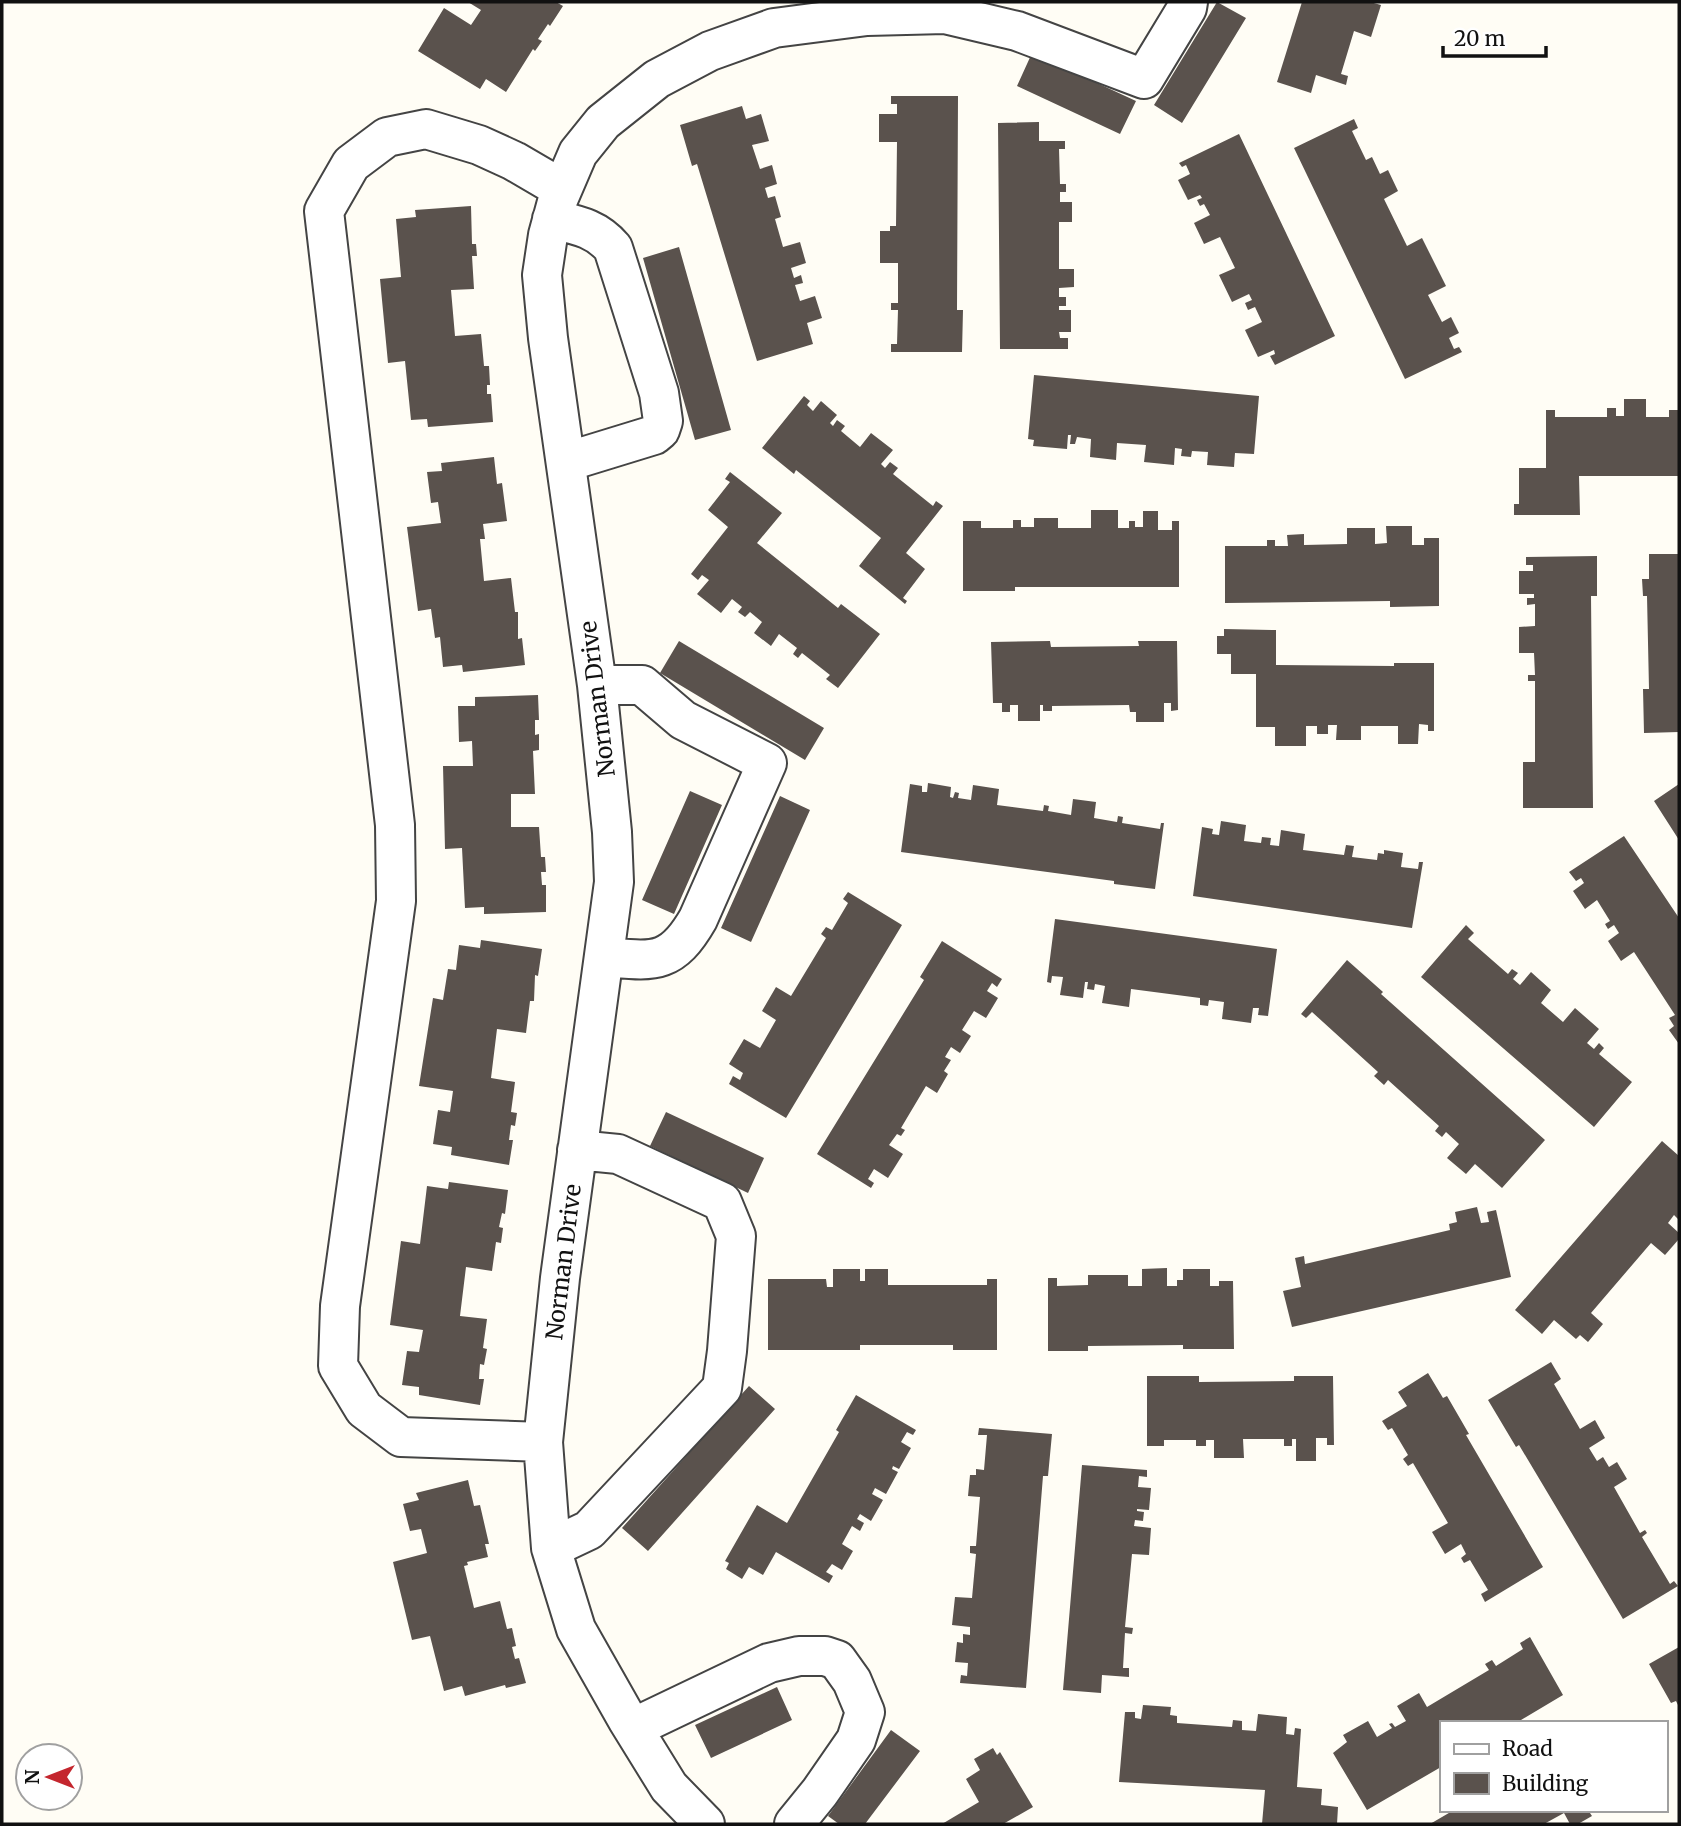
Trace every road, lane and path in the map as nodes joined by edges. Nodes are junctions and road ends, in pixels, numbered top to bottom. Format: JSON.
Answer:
{"nodes":[{"id":1,"x":1188,"y":2,"type":"edge"},
{"id":2,"x":990,"y":13,"type":"edge"},
{"id":3,"x":557,"y":204,"type":"junction"},
{"id":4,"x":566,"y":462,"type":"junction"},
{"id":5,"x":597,"y":685,"type":"junction"},
{"id":6,"x":604,"y":957,"type":"junction"},
{"id":7,"x":577,"y":1150,"type":"junction"},
{"id":8,"x":543,"y":1443,"type":"junction"},
{"id":9,"x":551,"y":1548,"type":"junction"},
{"id":10,"x":633,"y":1728,"type":"junction"},
{"id":11,"x":705,"y":1824,"type":"edge"},
{"id":12,"x":794,"y":1824,"type":"edge"}],
"edges":[{"from":1,"to":2,"type":"street","name":"Norman Drive"},
{"from":2,"to":3,"type":"street","name":"Norman Drive"},
{"from":3,"to":4,"type":"street","name":"Norman Drive"},
{"from":3,"to":4,"type":"street"},
{"from":3,"to":8,"type":"street"},
{"from":4,"to":5,"type":"street","name":"Norman Drive"},
{"from":5,"to":6,"type":"street","name":"Norman Drive"},
{"from":5,"to":6,"type":"street"},
{"from":6,"to":7,"type":"street","name":"Norman Drive"},
{"from":7,"to":8,"type":"street","name":"Norman Drive"},
{"from":7,"to":9,"type":"street"},
{"from":8,"to":9,"type":"street","name":"Norman Drive"},
{"from":9,"to":10,"type":"street","name":"Norman Drive"},
{"from":10,"to":11,"type":"street","name":"Norman Drive"},
{"from":10,"to":12,"type":"street"}]}
